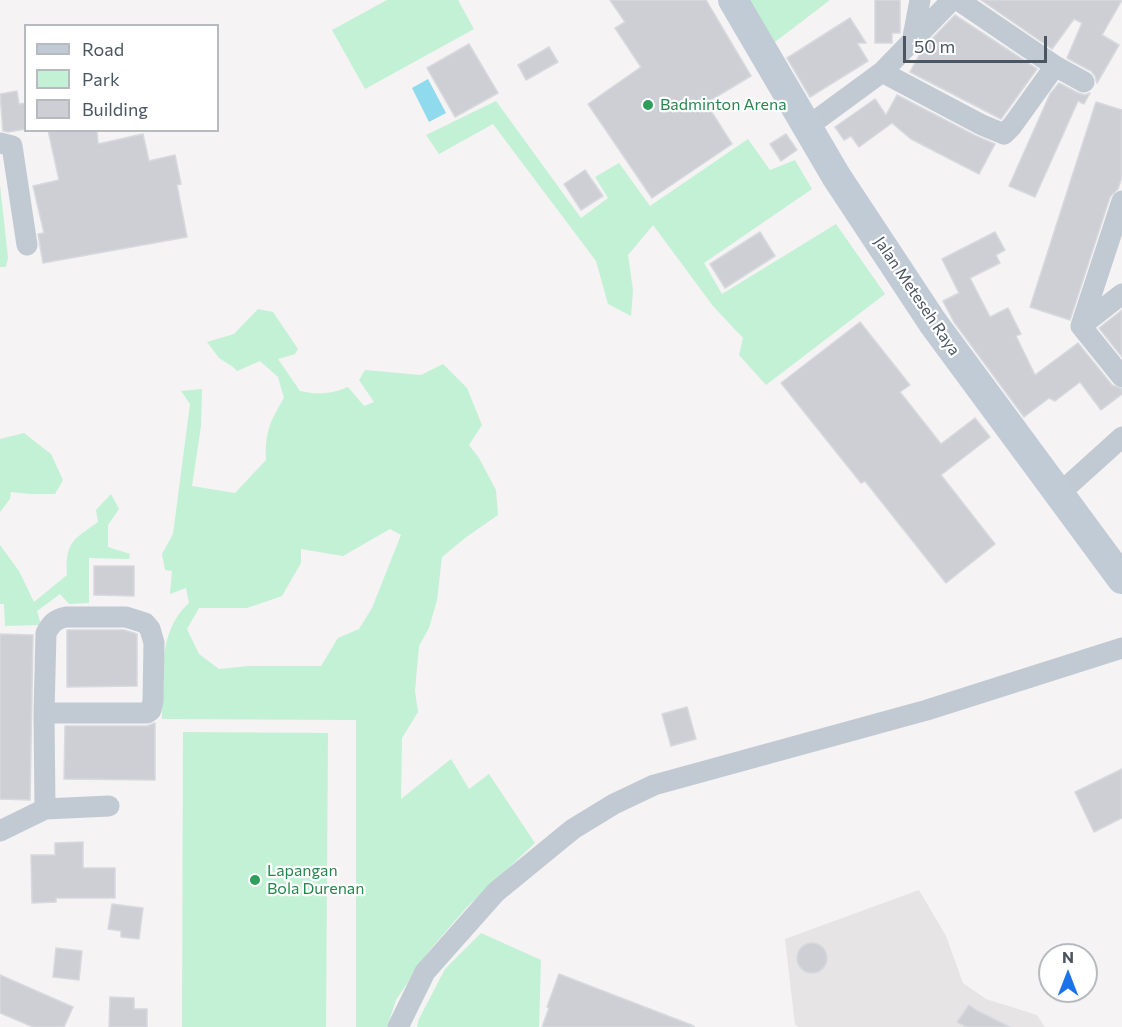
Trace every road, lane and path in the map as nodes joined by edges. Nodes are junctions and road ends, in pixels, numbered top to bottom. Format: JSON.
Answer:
{"nodes":[{"id":1,"x":733,"y":0,"type":"edge"},
{"id":2,"x":920,"y":0,"type":"edge"},
{"id":3,"x":952,"y":0,"type":"edge"},
{"id":4,"x":958,"y":0,"type":"edge"},
{"id":5,"x":912,"y":42,"type":"junction"},
{"id":6,"x":1055,"y":66,"type":"junction"},
{"id":7,"x":882,"y":72,"type":"junction"},
{"id":8,"x":1083,"y":82,"type":"dead end"},
{"id":9,"x":807,"y":127,"type":"junction"},
{"id":10,"x":0,"y":143,"type":"edge"},
{"id":11,"x":1122,"y":201,"type":"edge"},
{"id":12,"x":27,"y":245,"type":"dead end"},
{"id":13,"x":1122,"y":294,"type":"edge"},
{"id":14,"x":1081,"y":326,"type":"junction"},
{"id":15,"x":1122,"y":377,"type":"edge"},
{"id":16,"x":1122,"y":437,"type":"edge"},
{"id":17,"x":1060,"y":493,"type":"junction"},
{"id":18,"x":1122,"y":579,"type":"edge"},
{"id":19,"x":1122,"y":648,"type":"edge"},
{"id":20,"x":44,"y":713,"type":"junction"},
{"id":21,"x":109,"y":806,"type":"dead end"},
{"id":22,"x":45,"y":808,"type":"junction"},
{"id":23,"x":0,"y":831,"type":"edge"},
{"id":24,"x":398,"y":1027,"type":"edge"}],
"edges":[{"from":1,"to":9,"type":"main road","name":"Jalan Meteseh Raya"},
{"from":2,"to":5,"type":"street"},
{"from":3,"to":5,"type":"street"},
{"from":4,"to":6,"type":"street"},
{"from":5,"to":7,"type":"street"},
{"from":6,"to":7,"type":"street"},
{"from":6,"to":8,"type":"street"},
{"from":7,"to":9,"type":"street"},
{"from":9,"to":17,"type":"main road","name":"Jalan Meteseh Raya"},
{"from":10,"to":12,"type":"street"},
{"from":11,"to":14,"type":"street"},
{"from":13,"to":14,"type":"street"},
{"from":14,"to":15,"type":"street"},
{"from":16,"to":17,"type":"street"},
{"from":17,"to":18,"type":"main road","name":"Jalan Meteseh Raya"},
{"from":19,"to":24,"type":"street"},
{"from":20,"to":20,"type":"street"},
{"from":20,"to":22,"type":"street"},
{"from":21,"to":22,"type":"street"},
{"from":22,"to":23,"type":"street"}]}
